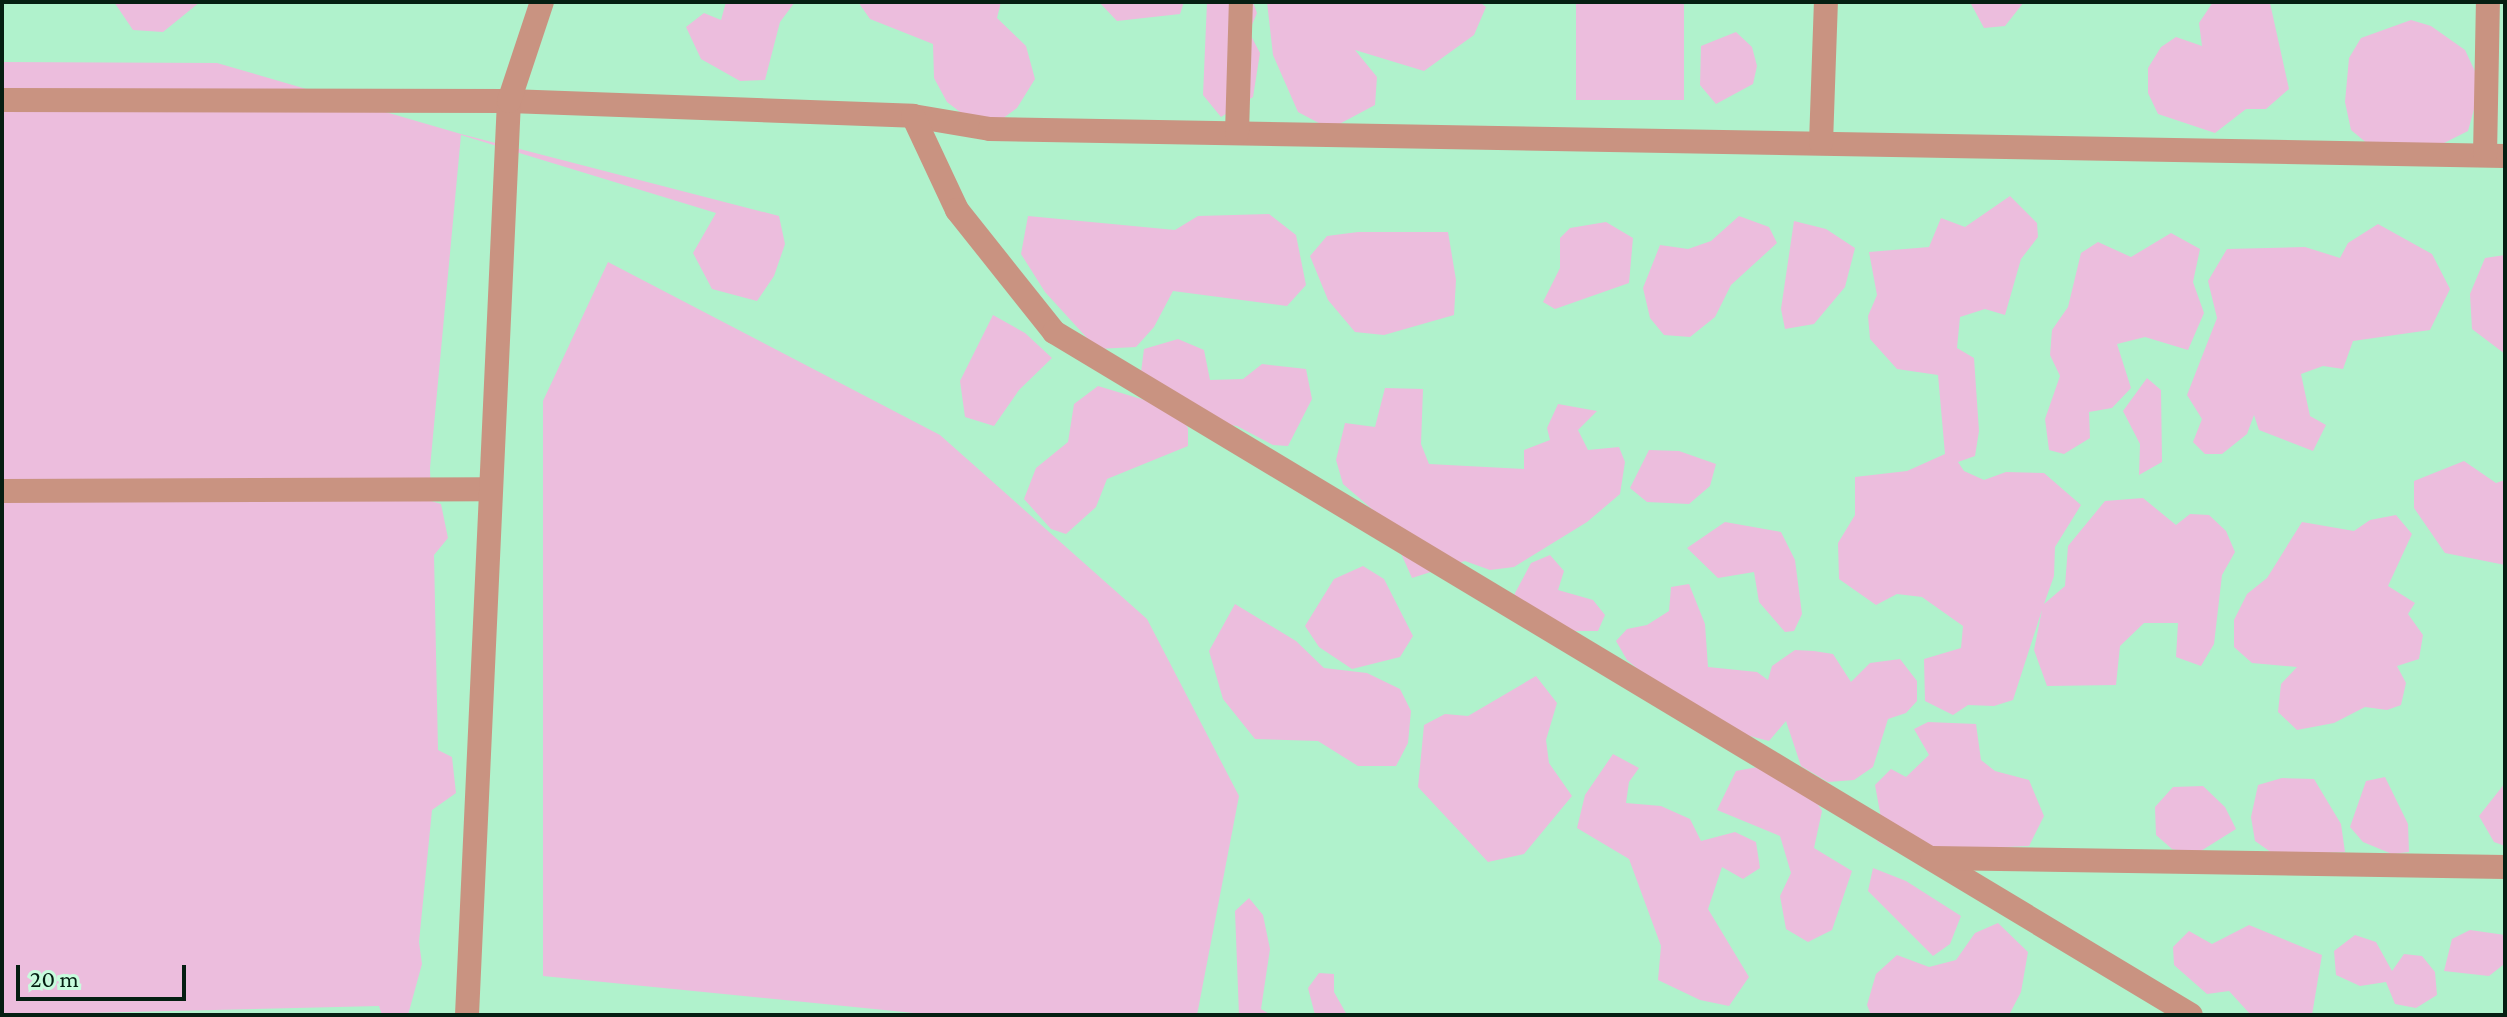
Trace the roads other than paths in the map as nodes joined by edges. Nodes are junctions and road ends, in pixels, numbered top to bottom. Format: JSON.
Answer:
{"nodes":[{"id":1,"x":542,"y":2,"type":"edge"},
{"id":2,"x":1241,"y":2,"type":"edge"},
{"id":3,"x":1826,"y":2,"type":"edge"},
{"id":4,"x":2488,"y":2,"type":"edge"},
{"id":5,"x":2,"y":100,"type":"edge"},
{"id":6,"x":509,"y":101,"type":"junction"},
{"id":7,"x":913,"y":116,"type":"junction"},
{"id":8,"x":1237,"y":133,"type":"junction"},
{"id":9,"x":1821,"y":143,"type":"junction"},
{"id":10,"x":2495,"y":155,"type":"edge"},
{"id":11,"x":491,"y":489,"type":"junction"},
{"id":12,"x":2,"y":491,"type":"edge"},
{"id":13,"x":1930,"y":858,"type":"junction"},
{"id":14,"x":2505,"y":867,"type":"edge"},
{"id":15,"x":467,"y":1015,"type":"edge"},
{"id":16,"x":2191,"y":1015,"type":"edge"}],
"edges":[{"from":1,"to":6,"type":"street"},
{"from":2,"to":8,"type":"street"},
{"from":3,"to":9,"type":"street"},
{"from":4,"to":10,"type":"street"},
{"from":5,"to":6,"type":"street"},
{"from":6,"to":7,"type":"street"},
{"from":6,"to":11,"type":"street"},
{"from":7,"to":8,"type":"street"},
{"from":7,"to":13,"type":"street"},
{"from":8,"to":9,"type":"street"},
{"from":9,"to":10,"type":"street"},
{"from":11,"to":12,"type":"street"},
{"from":11,"to":15,"type":"street"},
{"from":13,"to":14,"type":"street"},
{"from":13,"to":16,"type":"street"}]}
